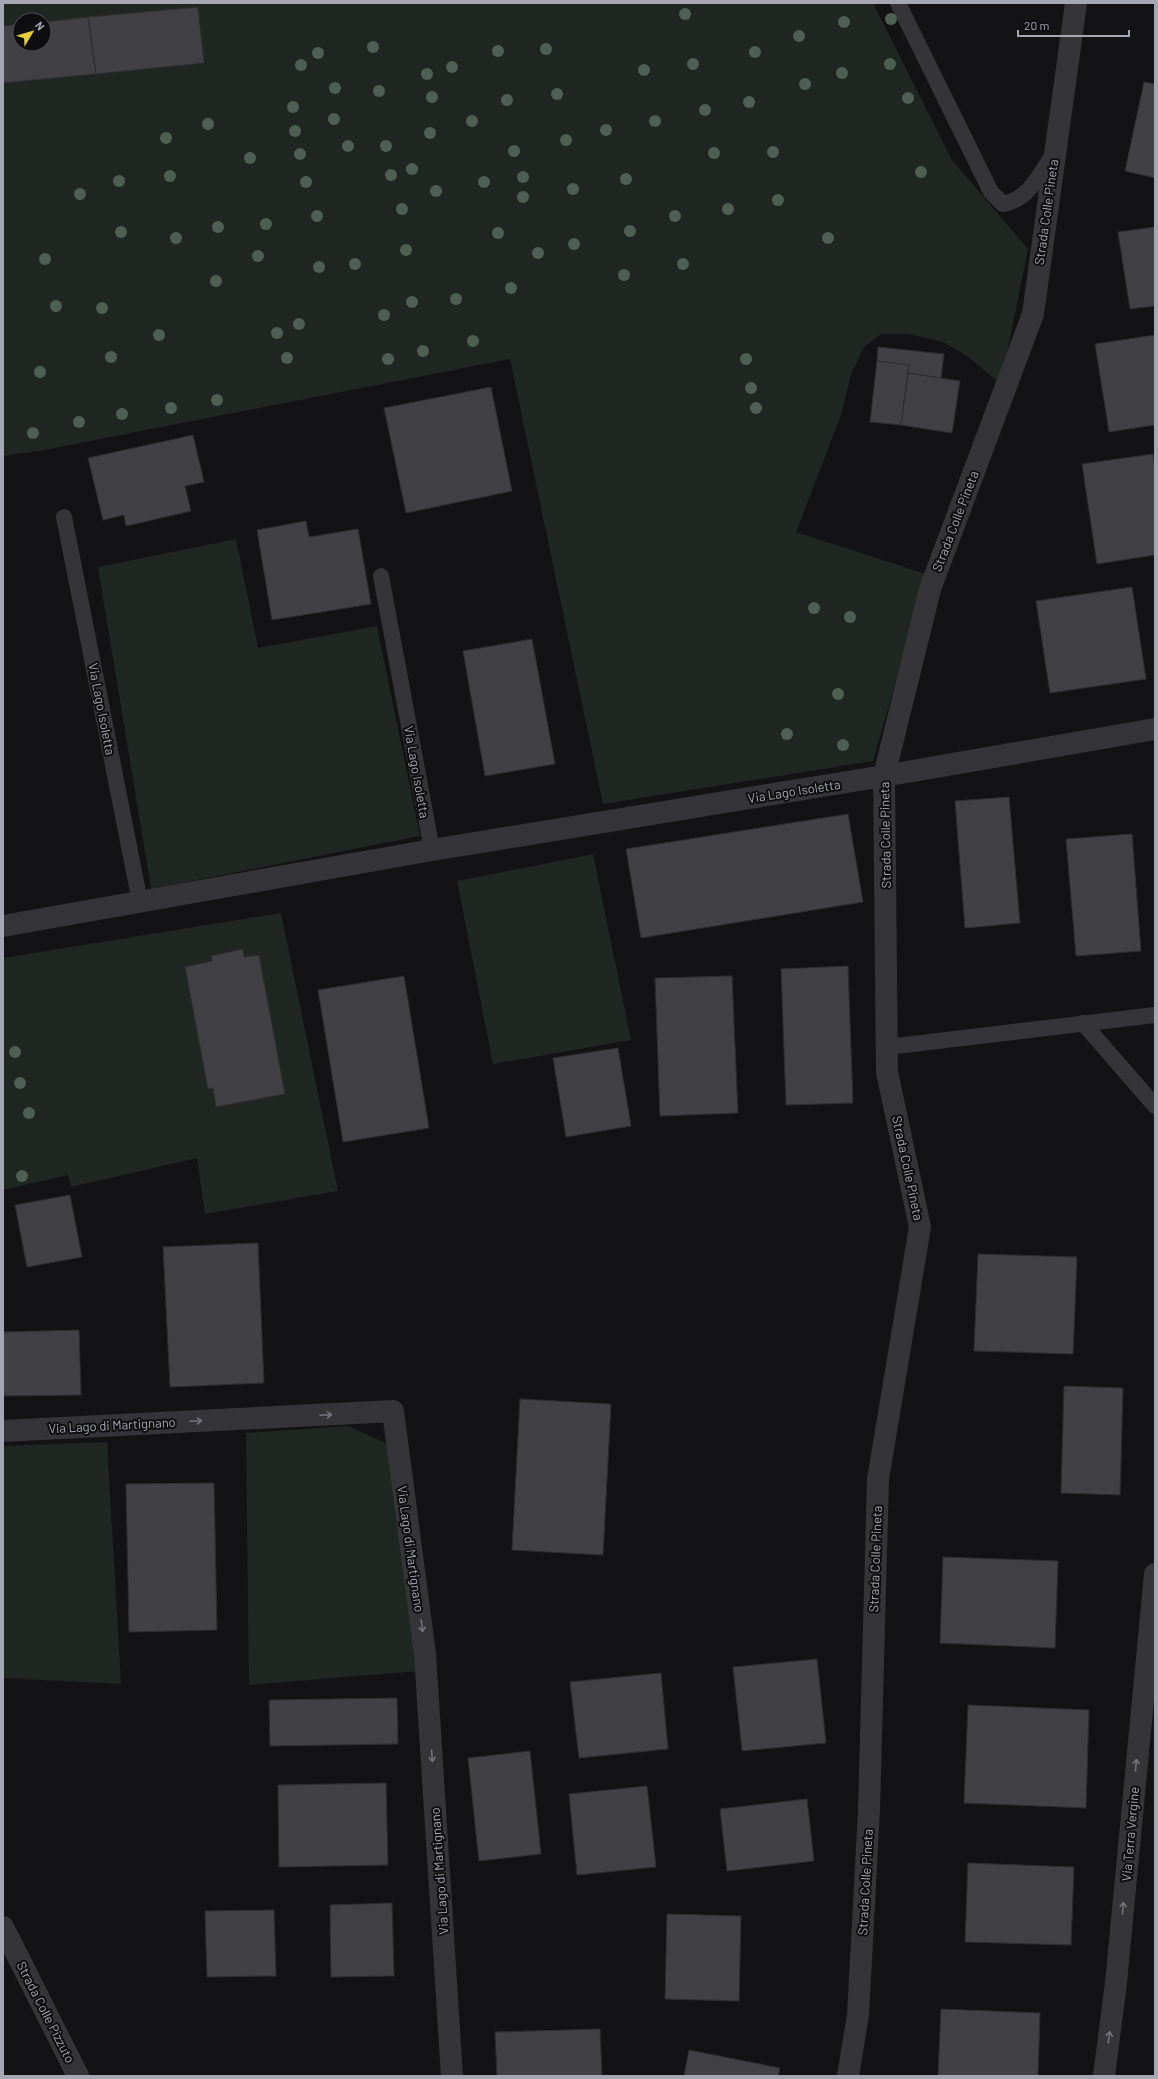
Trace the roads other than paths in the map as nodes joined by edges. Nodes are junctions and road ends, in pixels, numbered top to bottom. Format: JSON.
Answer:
{"nodes":[{"id":1,"x":898,"y":3,"type":"edge"},
{"id":2,"x":1076,"y":3,"type":"edge"},
{"id":3,"x":1055,"y":152,"type":"junction"},
{"id":4,"x":64,"y":517,"type":"dead end"},
{"id":5,"x":381,"y":576,"type":"dead end"},
{"id":6,"x":1155,"y":729,"type":"edge"},
{"id":7,"x":884,"y":776,"type":"junction"},
{"id":8,"x":432,"y":850,"type":"junction"},
{"id":9,"x":140,"y":902,"type":"junction"},
{"id":10,"x":3,"y":926,"type":"edge"},
{"id":11,"x":1155,"y":1015,"type":"edge"},
{"id":12,"x":1083,"y":1023,"type":"junction"},
{"id":13,"x":888,"y":1047,"type":"junction"},
{"id":14,"x":1155,"y":1106,"type":"edge"},
{"id":15,"x":3,"y":1431,"type":"edge"},
{"id":16,"x":1154,"y":1587,"type":"edge"},
{"id":17,"x":3,"y":1927,"type":"edge"},
{"id":18,"x":78,"y":2076,"type":"edge"},
{"id":19,"x":452,"y":2076,"type":"edge"},
{"id":20,"x":848,"y":2076,"type":"edge"},
{"id":21,"x":1104,"y":2076,"type":"edge"}],
"edges":[{"from":1,"to":3,"type":"lane"},
{"from":2,"to":3,"type":"street","name":"Strada Colle Pineta"},
{"from":3,"to":7,"type":"street","name":"Strada Colle Pineta"},
{"from":4,"to":9,"type":"lane","name":"Via Lago Isoletta"},
{"from":5,"to":8,"type":"lane","name":"Via Lago Isoletta"},
{"from":6,"to":7,"type":"street","name":"Via Lago Isoletta"},
{"from":7,"to":8,"type":"street","name":"Via Lago Isoletta"},
{"from":7,"to":13,"type":"street","name":"Strada Colle Pineta"},
{"from":8,"to":9,"type":"street","name":"Via Lago Isoletta"},
{"from":9,"to":10,"type":"street","name":"Via Lago Isoletta"},
{"from":11,"to":12,"type":"lane"},
{"from":12,"to":13,"type":"lane"},
{"from":12,"to":14,"type":"lane"},
{"from":13,"to":20,"type":"street","name":"Strada Colle Pineta"},
{"from":15,"to":19,"type":"street","name":"Via Lago di Martignano","one_way":true},
{"from":21,"to":16,"type":"street","name":"Via Terra Vergine","one_way":true},
{"from":17,"to":18,"type":"street","name":"Strada Colle Pizzuto"}]}
